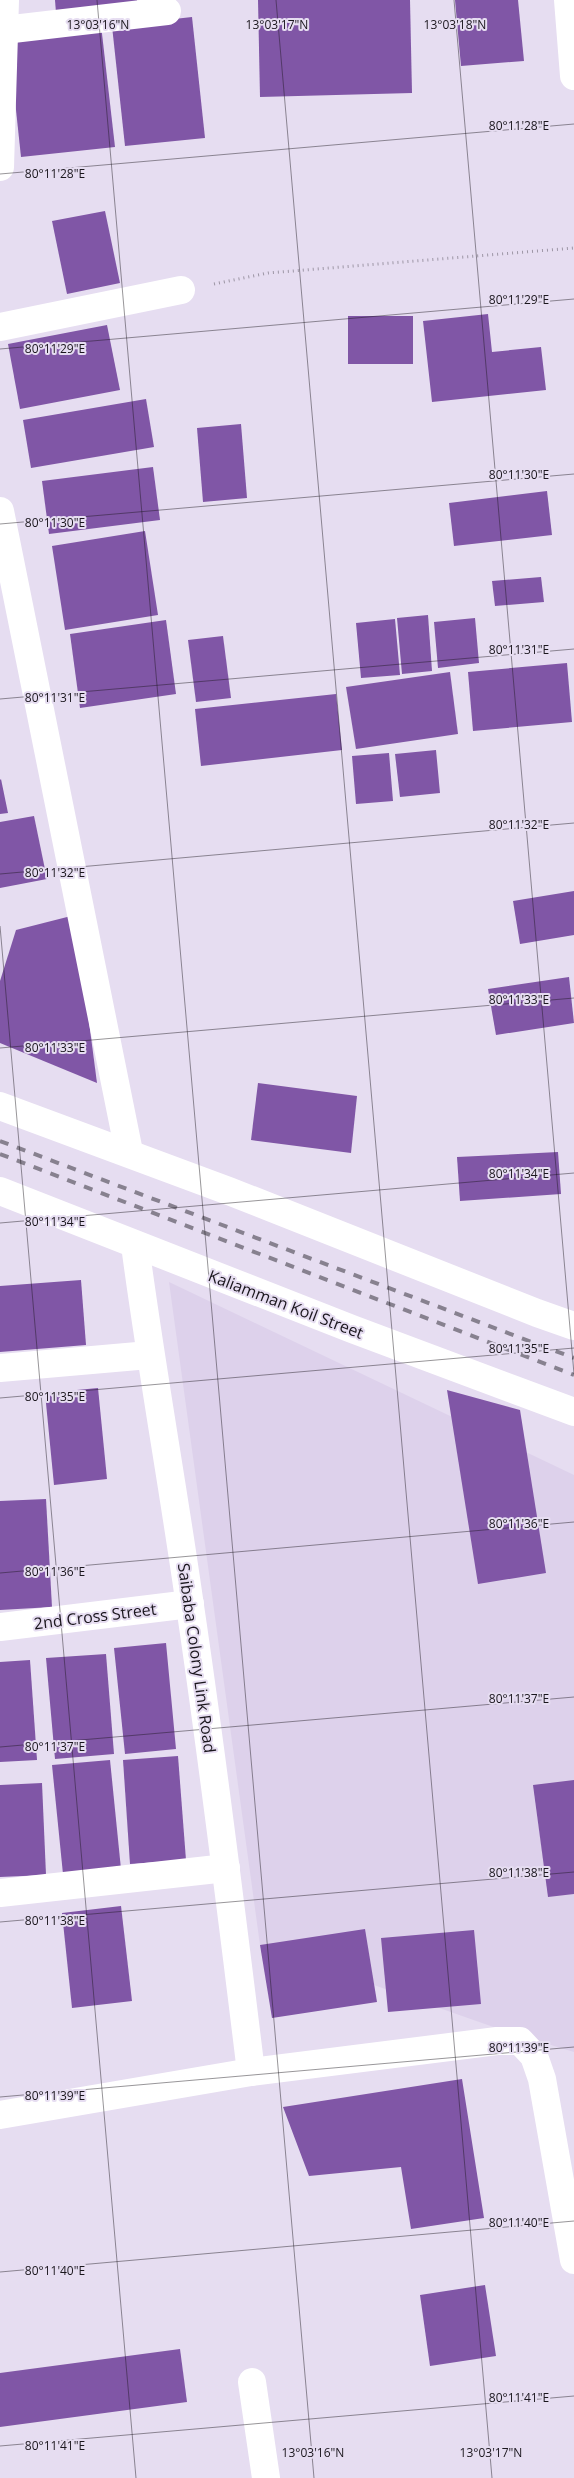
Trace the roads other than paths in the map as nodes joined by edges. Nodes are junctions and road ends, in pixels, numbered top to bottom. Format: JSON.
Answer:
{"nodes":[{"id":1,"x":5,"y":0,"type":"edge"},
{"id":2,"x":568,"y":0,"type":"edge"},
{"id":3,"x":167,"y":11,"type":"dead end"},
{"id":4,"x":4,"y":30,"type":"junction"},
{"id":5,"x":574,"y":76,"type":"edge"},
{"id":6,"x":0,"y":167,"type":"edge"},
{"id":7,"x":181,"y":290,"type":"road end"},
{"id":8,"x":0,"y":328,"type":"edge"},
{"id":9,"x":0,"y":511,"type":"edge"},
{"id":10,"x":0,"y":1106,"type":"edge"},
{"id":11,"x":129,"y":1152,"type":"junction"},
{"id":12,"x":0,"y":1191,"type":"edge"},
{"id":13,"x":135,"y":1245,"type":"junction"},
{"id":14,"x":574,"y":1326,"type":"edge"},
{"id":15,"x":149,"y":1355,"type":"junction"},
{"id":16,"x":0,"y":1368,"type":"edge"},
{"id":17,"x":574,"y":1412,"type":"edge"},
{"id":18,"x":190,"y":1604,"type":"junction"},
{"id":19,"x":0,"y":1628,"type":"edge"},
{"id":20,"x":226,"y":1868,"type":"junction"},
{"id":21,"x":0,"y":1893,"type":"edge"},
{"id":22,"x":251,"y":2072,"type":"junction"},
{"id":23,"x":0,"y":2115,"type":"edge"},
{"id":24,"x":574,"y":2260,"type":"edge"},
{"id":25,"x":252,"y":2382,"type":"dead end"},
{"id":26,"x":266,"y":2478,"type":"edge"}],
"edges":[{"from":1,"to":4,"type":"street"},
{"from":2,"to":5,"type":"street"},
{"from":3,"to":4,"type":"street"},
{"from":4,"to":6,"type":"street"},
{"from":7,"to":8,"type":"street"},
{"from":9,"to":11,"type":"street"},
{"from":10,"to":11,"type":"street"},
{"from":11,"to":14,"type":"street"},
{"from":12,"to":13,"type":"street","name":"Kaliamman Koil Street"},
{"from":13,"to":15,"type":"street","name":"Saibaba Colony Link Road"},
{"from":13,"to":17,"type":"street","name":"Kaliamman Koil Street"},
{"from":15,"to":16,"type":"street"},
{"from":15,"to":18,"type":"street","name":"Saibaba Colony Link Road"},
{"from":18,"to":19,"type":"street","name":"2nd Cross Street"},
{"from":18,"to":20,"type":"street","name":"Saibaba Colony Link Road"},
{"from":20,"to":21,"type":"street"},
{"from":20,"to":22,"type":"street","name":"Saibaba Colony Link Road"},
{"from":22,"to":23,"type":"street"},
{"from":22,"to":24,"type":"street"},
{"from":25,"to":26,"type":"street"}]}
